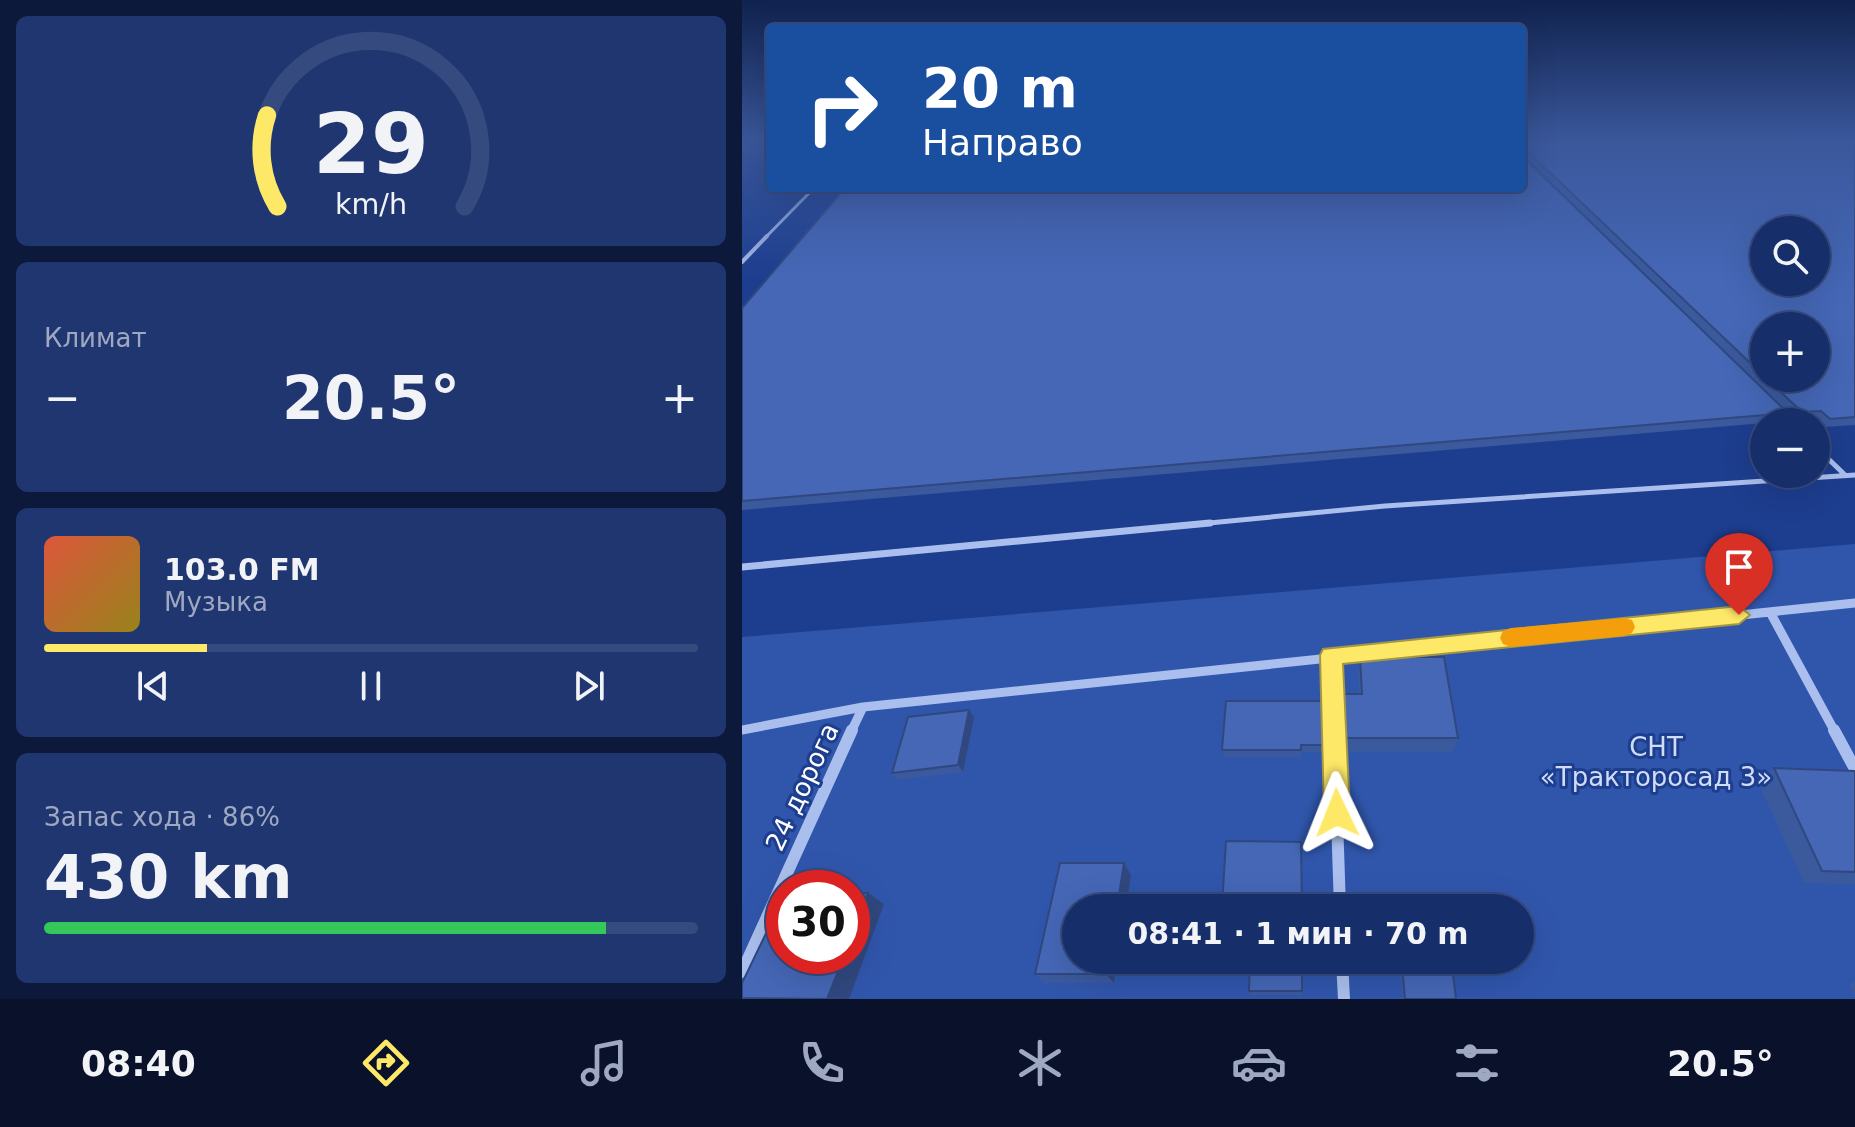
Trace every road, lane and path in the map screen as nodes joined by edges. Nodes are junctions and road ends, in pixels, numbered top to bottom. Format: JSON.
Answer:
{"nodes":[{"id":1,"x":810,"y":192,"type":"edge"},
{"id":2,"x":742,"y":262,"type":"edge"},
{"id":3,"x":1830,"y":461,"type":"edge"},
{"id":4,"x":1855,"y":475,"type":"edge"},
{"id":5,"x":1846,"y":476,"type":"junction"},
{"id":6,"x":742,"y":567,"type":"edge"},
{"id":7,"x":1855,"y":603,"type":"edge"},
{"id":8,"x":1770,"y":612,"type":"junction"},
{"id":9,"x":1331,"y":655,"type":"junction"},
{"id":10,"x":863,"y":707,"type":"junction"},
{"id":11,"x":742,"y":730,"type":"edge"},
{"id":12,"x":1855,"y":769,"type":"edge"},
{"id":13,"x":1340,"y":894,"type":"edge"},
{"id":14,"x":742,"y":972,"type":"edge"},
{"id":15,"x":1343,"y":974,"type":"edge"},
{"id":16,"x":1344,"y":999,"type":"edge"}],
"edges":[{"from":1,"to":2,"type":"lane"},
{"from":3,"to":5,"type":"lane"},
{"from":4,"to":5,"type":"lane"},
{"from":5,"to":6,"type":"lane"},
{"from":7,"to":8,"type":"street"},
{"from":8,"to":9,"type":"street"},
{"from":8,"to":12,"type":"street"},
{"from":9,"to":10,"type":"street"},
{"from":9,"to":13,"type":"street"},
{"from":10,"to":11,"type":"street"},
{"from":10,"to":14,"type":"street","name":"24 дорога"},
{"from":15,"to":16,"type":"street"}]}
